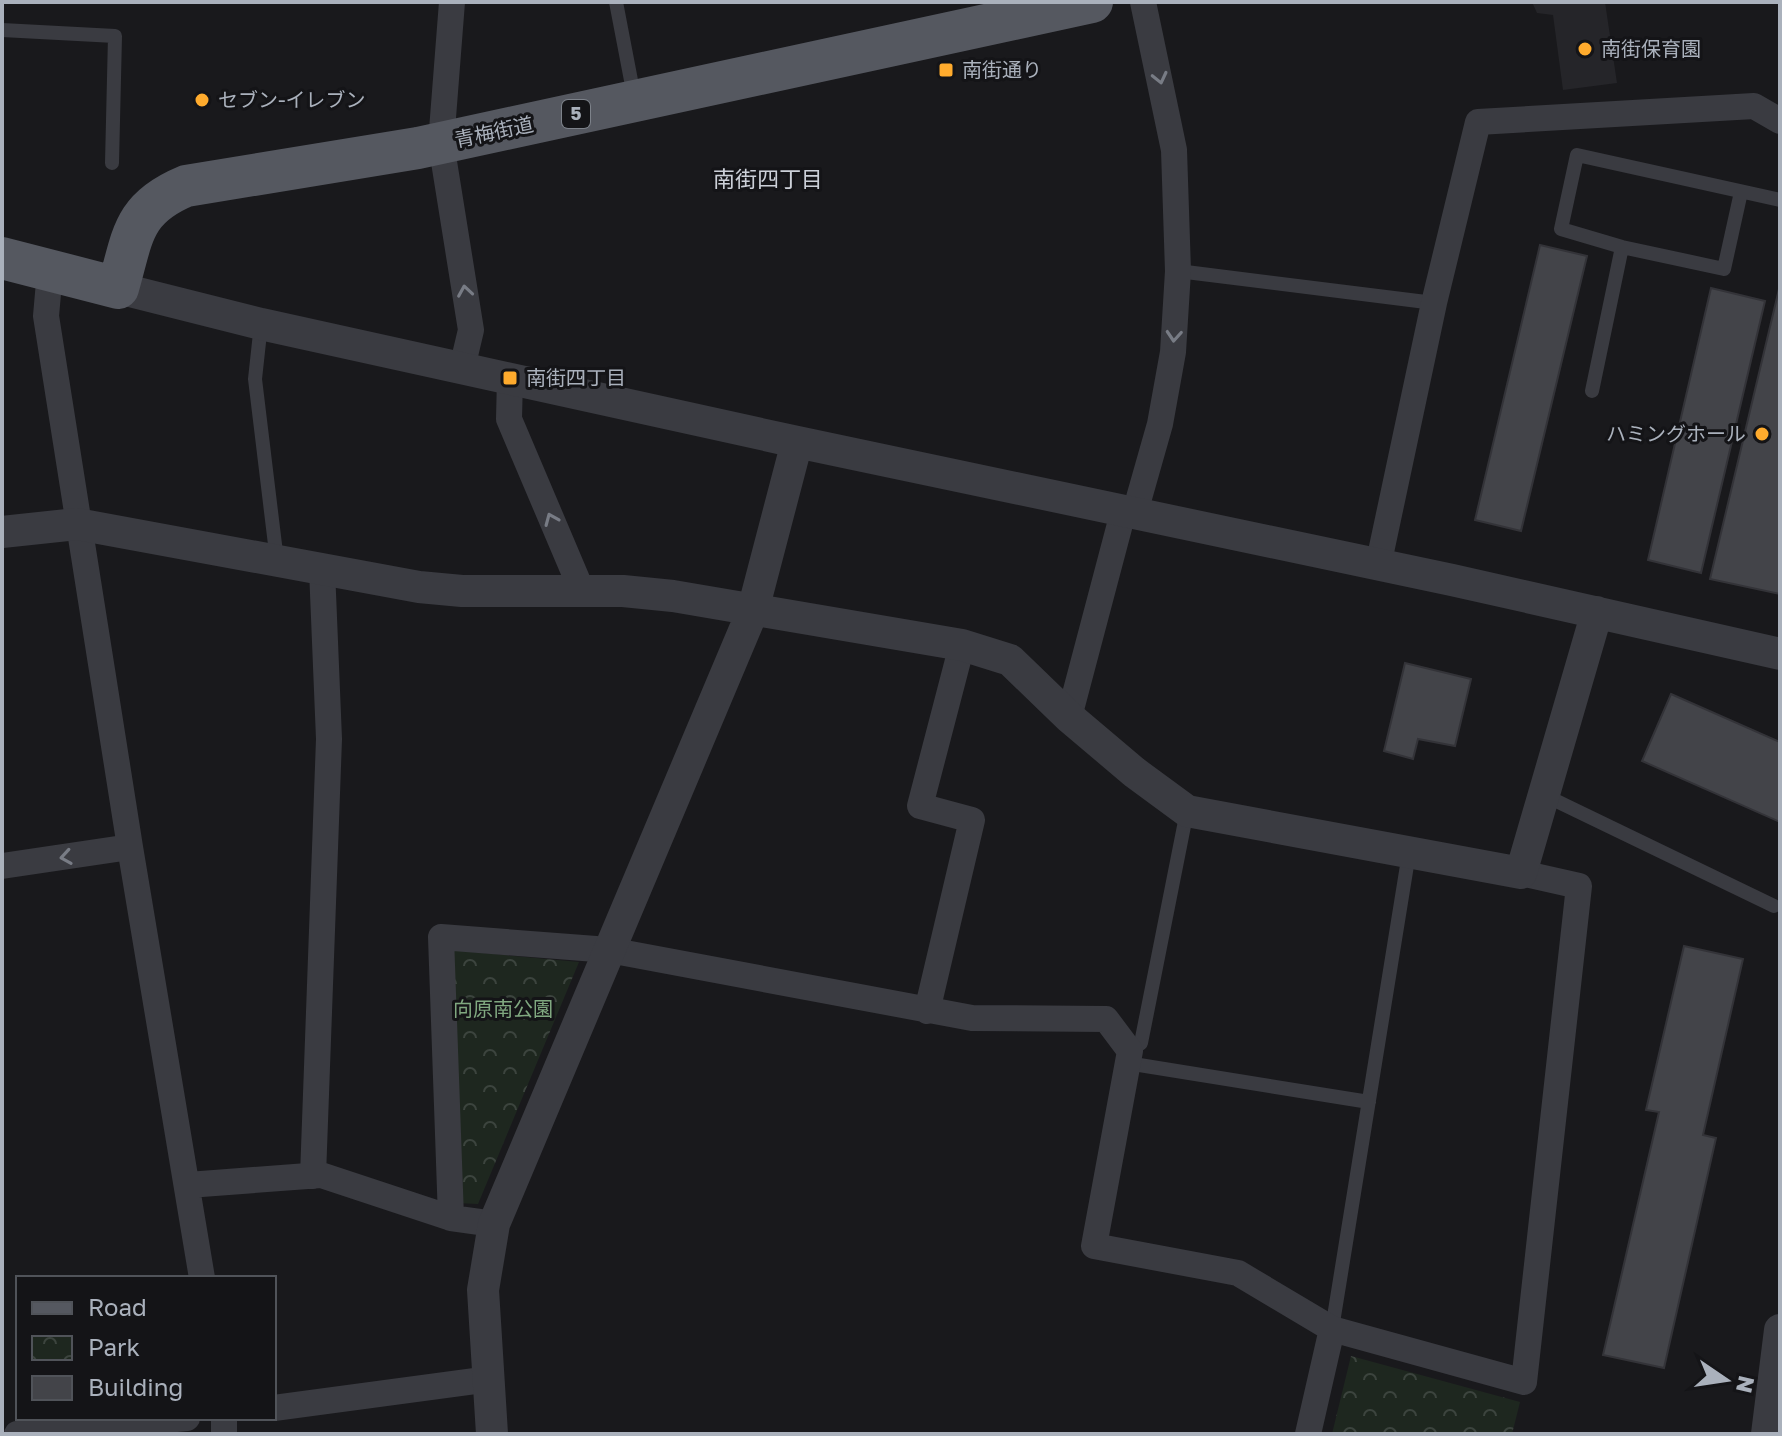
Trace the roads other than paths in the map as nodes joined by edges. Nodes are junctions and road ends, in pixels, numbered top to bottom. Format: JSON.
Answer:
{"nodes":[{"id":1,"x":452,"y":2,"type":"edge"},
{"id":2,"x":616,"y":2,"type":"edge"},
{"id":3,"x":1092,"y":2,"type":"edge"},
{"id":4,"x":1143,"y":2,"type":"edge"},
{"id":5,"x":2,"y":30,"type":"edge"},
{"id":6,"x":635,"y":101,"type":"junction"},
{"id":7,"x":1780,"y":121,"type":"edge"},
{"id":8,"x":441,"y":143,"type":"junction"},
{"id":9,"x":112,"y":163,"type":"dead end"},
{"id":10,"x":1741,"y":192,"type":"junction"},
{"id":11,"x":1780,"y":200,"type":"edge"},
{"id":12,"x":1622,"y":247,"type":"junction"},
{"id":13,"x":2,"y":258,"type":"edge"},
{"id":14,"x":50,"y":271,"type":"junction"},
{"id":15,"x":1178,"y":271,"type":"junction"},
{"id":16,"x":118,"y":288,"type":"junction"},
{"id":17,"x":1434,"y":303,"type":"junction"},
{"id":18,"x":261,"y":324,"type":"junction"},
{"id":19,"x":462,"y":368,"type":"junction"},
{"id":20,"x":510,"y":378,"type":"junction"},
{"id":21,"x":1592,"y":391,"type":"dead end"},
{"id":22,"x":797,"y":442,"type":"junction"},
{"id":23,"x":1130,"y":510,"type":"junction"},
{"id":24,"x":77,"y":524,"type":"junction"},
{"id":25,"x":2,"y":532,"type":"edge"},
{"id":26,"x":277,"y":561,"type":"junction"},
{"id":27,"x":1378,"y":566,"type":"junction"},
{"id":28,"x":322,"y":569,"type":"junction"},
{"id":29,"x":582,"y":591,"type":"junction"},
{"id":30,"x":753,"y":610,"type":"junction"},
{"id":31,"x":1597,"y":612,"type":"junction"},
{"id":32,"x":962,"y":645,"type":"junction"},
{"id":33,"x":1780,"y":654,"type":"edge"},
{"id":34,"x":1069,"y":717,"type":"junction"},
{"id":35,"x":1544,"y":795,"type":"junction"},
{"id":36,"x":1187,"y":811,"type":"junction"},
{"id":37,"x":130,"y":847,"type":"junction"},
{"id":38,"x":1409,"y":853,"type":"junction"},
{"id":39,"x":2,"y":866,"type":"edge"},
{"id":40,"x":1521,"y":873,"type":"junction"},
{"id":41,"x":1774,"y":906,"type":"dead end"},
{"id":42,"x":609,"y":950,"type":"junction"},
{"id":43,"x":927,"y":1011,"type":"junction"},
{"id":44,"x":1128,"y":1057,"type":"junction"},
{"id":45,"x":1369,"y":1102,"type":"junction"},
{"id":46,"x":313,"y":1176,"type":"junction"},
{"id":47,"x":188,"y":1185,"type":"junction"},
{"id":48,"x":451,"y":1218,"type":"junction"},
{"id":49,"x":494,"y":1224,"type":"junction"},
{"id":50,"x":202,"y":1276,"type":"edge"},
{"id":51,"x":1332,"y":1329,"type":"junction"},
{"id":52,"x":1780,"y":1330,"type":"edge"},
{"id":53,"x":490,"y":1379,"type":"junction"},
{"id":54,"x":276,"y":1408,"type":"edge"},
{"id":55,"x":166,"y":1420,"type":"edge"},
{"id":56,"x":17,"y":1434,"type":"edge"},
{"id":57,"x":492,"y":1434,"type":"edge"},
{"id":58,"x":1308,"y":1434,"type":"edge"},
{"id":59,"x":1767,"y":1434,"type":"edge"}],
"edges":[{"from":1,"to":8,"type":"street"},
{"from":2,"to":6,"type":"lane"},
{"from":3,"to":6,"type":"main road","name":"青梅街道","number":"5"},
{"from":4,"to":15,"type":"street","one_way":true},
{"from":5,"to":9,"type":"lane"},
{"from":6,"to":8,"type":"main road","name":"青梅街道","number":"5"},
{"from":7,"to":17,"type":"street"},
{"from":8,"to":16,"type":"main road","name":"青梅街道","number":"5"},
{"from":19,"to":8,"type":"street","one_way":true},
{"from":10,"to":11,"type":"lane"},
{"from":10,"to":12,"type":"lane"},
{"from":10,"to":12,"type":"lane"},
{"from":12,"to":21,"type":"lane"},
{"from":13,"to":14,"type":"main road"},
{"from":14,"to":16,"type":"main road"},
{"from":14,"to":24,"type":"street"},
{"from":15,"to":17,"type":"lane"},
{"from":15,"to":23,"type":"street","one_way":true},
{"from":16,"to":18,"type":"street"},
{"from":17,"to":27,"type":"street"},
{"from":18,"to":19,"type":"street"},
{"from":18,"to":26,"type":"lane"},
{"from":19,"to":20,"type":"street"},
{"from":20,"to":22,"type":"street"},
{"from":29,"to":20,"type":"street","one_way":true},
{"from":22,"to":23,"type":"street"},
{"from":22,"to":30,"type":"street"},
{"from":23,"to":27,"type":"street"},
{"from":23,"to":34,"type":"street"},
{"from":24,"to":25,"type":"street"},
{"from":24,"to":26,"type":"street"},
{"from":24,"to":37,"type":"street"},
{"from":26,"to":28,"type":"street"},
{"from":27,"to":31,"type":"street"},
{"from":28,"to":29,"type":"street"},
{"from":28,"to":46,"type":"street"},
{"from":29,"to":30,"type":"street"},
{"from":30,"to":32,"type":"street"},
{"from":30,"to":42,"type":"street"},
{"from":31,"to":33,"type":"street"},
{"from":31,"to":35,"type":"street"},
{"from":32,"to":34,"type":"street"},
{"from":32,"to":43,"type":"street"},
{"from":34,"to":36,"type":"street"},
{"from":35,"to":40,"type":"street"},
{"from":35,"to":41,"type":"lane"},
{"from":36,"to":38,"type":"street"},
{"from":36,"to":44,"type":"lane"},
{"from":37,"to":39,"type":"street","one_way":true},
{"from":37,"to":47,"type":"street"},
{"from":38,"to":40,"type":"street"},
{"from":38,"to":45,"type":"lane"},
{"from":40,"to":51,"type":"street"},
{"from":42,"to":43,"type":"street"},
{"from":42,"to":48,"type":"street"},
{"from":42,"to":49,"type":"street"},
{"from":43,"to":44,"type":"street"},
{"from":44,"to":45,"type":"lane"},
{"from":44,"to":51,"type":"street"},
{"from":45,"to":51,"type":"lane"},
{"from":46,"to":47,"type":"street"},
{"from":46,"to":48,"type":"street"},
{"from":47,"to":50,"type":"street"},
{"from":48,"to":49,"type":"street"},
{"from":49,"to":53,"type":"street"},
{"from":51,"to":58,"type":"street"},
{"from":52,"to":59,"type":"street"},
{"from":53,"to":54,"type":"street"},
{"from":53,"to":57,"type":"street"},
{"from":55,"to":56,"type":"street"}]}
